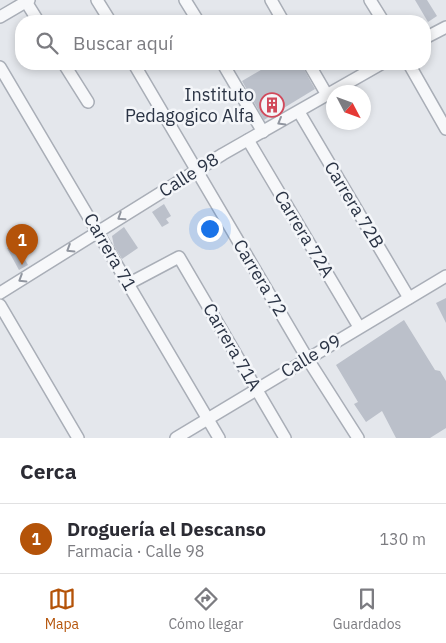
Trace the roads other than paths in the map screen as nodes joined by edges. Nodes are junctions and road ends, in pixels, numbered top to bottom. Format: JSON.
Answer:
{"nodes":[{"id":1,"x":97,"y":0,"type":"edge"},
{"id":2,"x":186,"y":0,"type":"edge"},
{"id":3,"x":271,"y":0,"type":"edge"},
{"id":4,"x":370,"y":0,"type":"edge"},
{"id":5,"x":26,"y":1,"type":"edge"},
{"id":6,"x":34,"y":15,"type":"edge"},
{"id":7,"x":106,"y":15,"type":"edge"},
{"id":8,"x":195,"y":15,"type":"edge"},
{"id":9,"x":280,"y":15,"type":"edge"},
{"id":10,"x":379,"y":15,"type":"edge"},
{"id":11,"x":0,"y":17,"type":"edge"},
{"id":12,"x":446,"y":27,"type":"edge"},
{"id":13,"x":431,"y":35,"type":"edge"},
{"id":14,"x":0,"y":66,"type":"edge"},
{"id":15,"x":68,"y":70,"type":"edge"},
{"id":16,"x":138,"y":70,"type":"edge"},
{"id":17,"x":227,"y":70,"type":"edge"},
{"id":18,"x":312,"y":70,"type":"edge"},
{"id":19,"x":371,"y":70,"type":"edge"},
{"id":20,"x":412,"y":70,"type":"edge"},
{"id":21,"x":344,"y":85,"type":"edge"},
{"id":22,"x":326,"y":93,"type":"edge"},
{"id":23,"x":326,"y":96,"type":"edge"},
{"id":24,"x":88,"y":102,"type":"dead end"},
{"id":25,"x":299,"y":112,"type":"junction"},
{"id":26,"x":446,"y":129,"type":"edge"},
{"id":27,"x":263,"y":132,"type":"junction"},
{"id":28,"x":248,"y":140,"type":"junction"},
{"id":29,"x":197,"y":172,"type":"junction"},
{"id":30,"x":98,"y":232,"type":"junction"},
{"id":31,"x":446,"y":276,"type":"edge"},
{"id":32,"x":128,"y":284,"type":"junction"},
{"id":33,"x":0,"y":293,"type":"edge"},
{"id":34,"x":409,"y":298,"type":"junction"},
{"id":35,"x":0,"y":305,"type":"edge"},
{"id":36,"x":359,"y":327,"type":"junction"},
{"id":37,"x":307,"y":358,"type":"junction"},
{"id":38,"x":256,"y":389,"type":"junction"},
{"id":39,"x":208,"y":419,"type":"junction"},
{"id":40,"x":78,"y":438,"type":"edge"},
{"id":41,"x":176,"y":438,"type":"edge"},
{"id":42,"x":220,"y":438,"type":"edge"},
{"id":43,"x":285,"y":438,"type":"edge"},
{"id":44,"x":358,"y":438,"type":"edge"}],
"edges":[{"from":1,"to":7,"type":"street"},
{"from":2,"to":8,"type":"street"},
{"from":3,"to":9,"type":"street"},
{"from":4,"to":10,"type":"street"},
{"from":5,"to":6,"type":"street"},
{"from":5,"to":11,"type":"street"},
{"from":12,"to":13,"type":"street"},
{"from":14,"to":30,"type":"street","name":"Carrera 71"},
{"from":15,"to":24,"type":"street"},
{"from":16,"to":29,"type":"street","name":"Carrera 72"},
{"from":17,"to":27,"type":"street"},
{"from":18,"to":22,"type":"street"},
{"from":19,"to":21,"type":"street","name":"Calle 98"},
{"from":20,"to":26,"type":"street"},
{"from":23,"to":25,"type":"street","name":"Calle 98"},
{"from":25,"to":27,"type":"street","name":"Calle 98","one_way":true},
{"from":25,"to":34,"type":"street","name":"Carrera 72B"},
{"from":27,"to":28,"type":"street","name":"Calle 98"},
{"from":28,"to":29,"type":"street","name":"Calle 98"},
{"from":28,"to":36,"type":"street","name":"Carrera 72A"},
{"from":29,"to":30,"type":"street","name":"Calle 98","one_way":true},
{"from":29,"to":37,"type":"street","name":"Carrera 72"},
{"from":30,"to":32,"type":"street","name":"Carrera 71"},
{"from":30,"to":33,"type":"street","name":"Calle 98","one_way":true},
{"from":31,"to":34,"type":"street","name":"Calle 99"},
{"from":32,"to":38,"type":"street","name":"Carrera 71A"},
{"from":32,"to":39,"type":"street","name":"Carrera 71"},
{"from":34,"to":36,"type":"street","name":"Calle 99"},
{"from":35,"to":40,"type":"street"},
{"from":36,"to":37,"type":"street","name":"Calle 99"},
{"from":37,"to":38,"type":"street","name":"Calle 99"},
{"from":37,"to":44,"type":"street","name":"Carrera 72"},
{"from":38,"to":39,"type":"street","name":"Calle 99"},
{"from":38,"to":43,"type":"street","name":"Carrera 71A"},
{"from":39,"to":41,"type":"street","name":"Calle 99"},
{"from":39,"to":42,"type":"street","name":"Carrera 71"}]}
